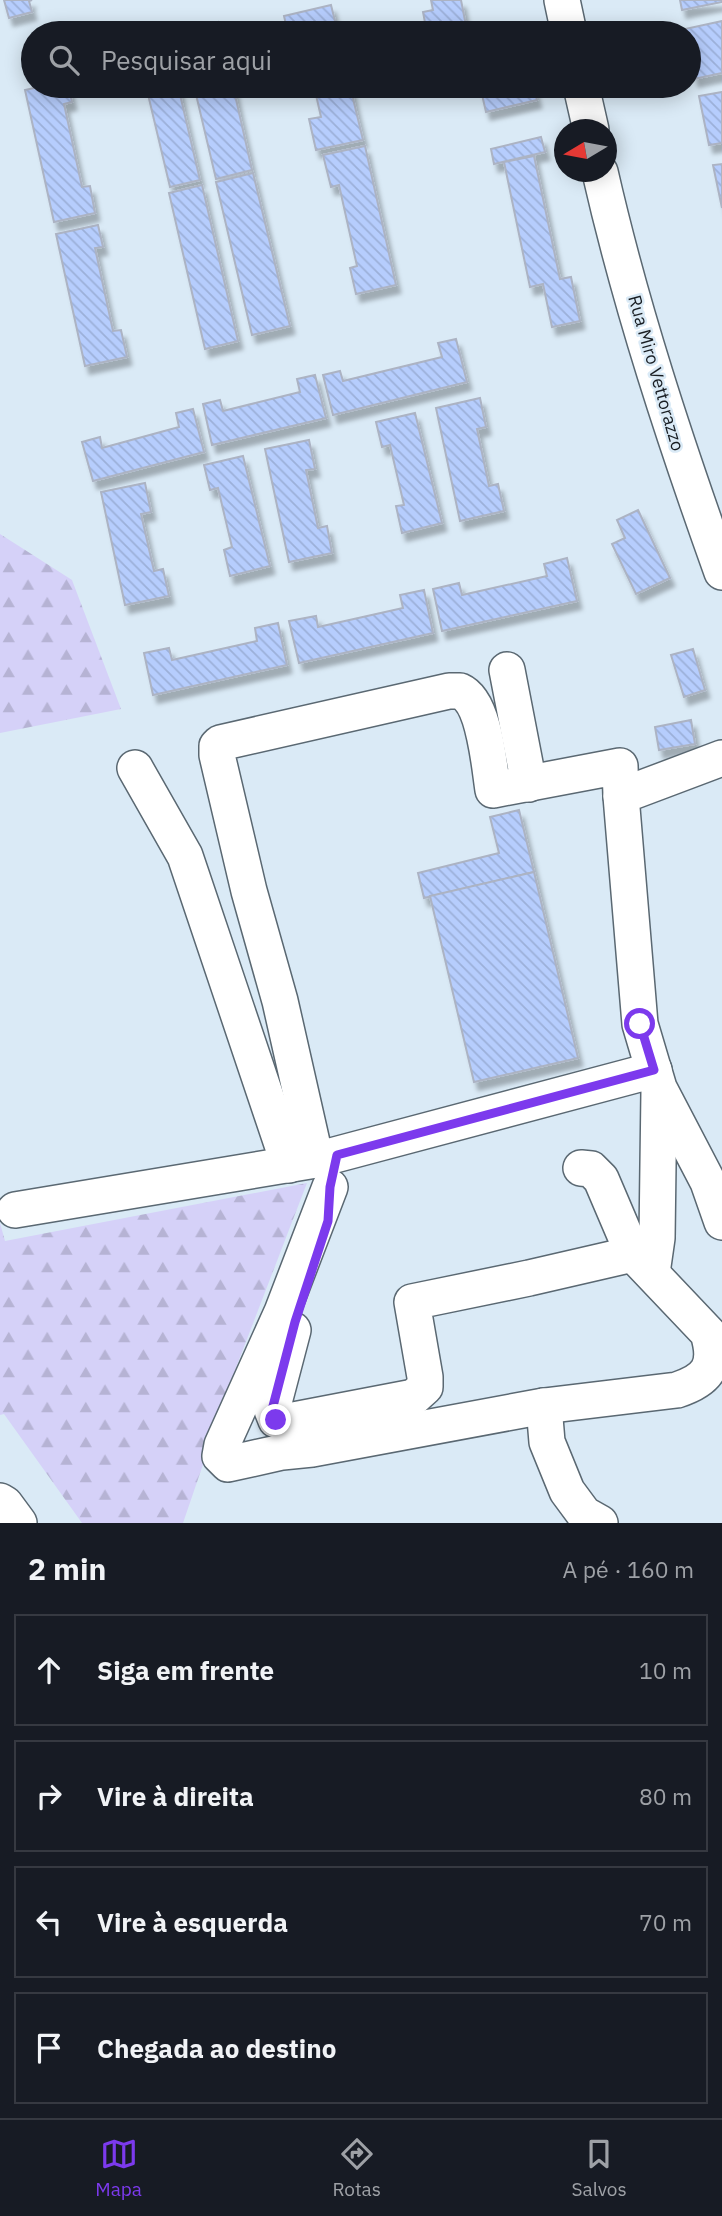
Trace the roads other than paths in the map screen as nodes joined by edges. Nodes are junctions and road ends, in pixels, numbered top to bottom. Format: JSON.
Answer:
{"nodes":[{"id":1,"x":562,"y":0,"type":"edge"},
{"id":2,"x":566,"y":21,"type":"edge"},
{"id":3,"x":584,"y":98,"type":"edge"},
{"id":4,"x":588,"y":119,"type":"edge"},
{"id":5,"x":602,"y":182,"type":"edge"},
{"id":6,"x":722,"y":572,"type":"edge"},
{"id":7,"x":507,"y":670,"type":"dead end"},
{"id":8,"x":722,"y":758,"type":"edge"},
{"id":9,"x":135,"y":768,"type":"dead end"},
{"id":10,"x":529,"y":784,"type":"junction"},
{"id":11,"x":621,"y":796,"type":"junction"},
{"id":12,"x":657,"y":1079,"type":"junction"},
{"id":13,"x":318,"y":1167,"type":"junction"},
{"id":14,"x":581,"y":1168,"type":"dead end"},
{"id":15,"x":15,"y":1210,"type":"dead end"},
{"id":16,"x":722,"y":1222,"type":"edge"},
{"id":17,"x":643,"y":1263,"type":"junction"},
{"id":18,"x":544,"y":1406,"type":"junction"},
{"id":19,"x":0,"y":1501,"type":"edge"},
{"id":20,"x":19,"y":1523,"type":"edge"},
{"id":21,"x":600,"y":1523,"type":"edge"}],
"edges":[{"from":1,"to":2,"type":"street"},
{"from":3,"to":4,"type":"street"},
{"from":5,"to":6,"type":"street","name":"Rua Miro Vettorazzo"},
{"from":7,"to":10,"type":"street"},
{"from":8,"to":11,"type":"street"},
{"from":9,"to":13,"type":"street"},
{"from":10,"to":11,"type":"street"},
{"from":10,"to":13,"type":"street"},
{"from":11,"to":12,"type":"street"},
{"from":12,"to":13,"type":"street"},
{"from":12,"to":16,"type":"street"},
{"from":12,"to":17,"type":"street"},
{"from":13,"to":15,"type":"street"},
{"from":13,"to":17,"type":"street"},
{"from":13,"to":18,"type":"street"},
{"from":14,"to":17,"type":"street"},
{"from":17,"to":18,"type":"street"},
{"from":18,"to":21,"type":"street"},
{"from":19,"to":20,"type":"street"}]}
